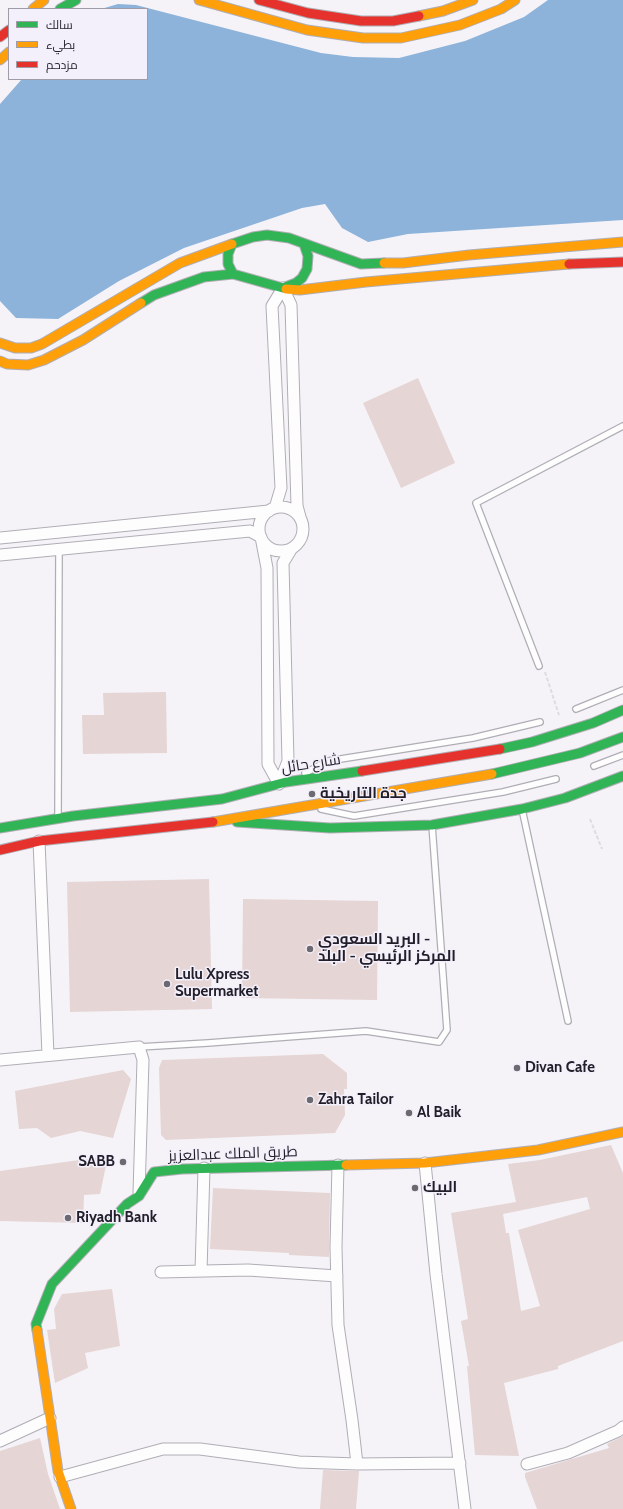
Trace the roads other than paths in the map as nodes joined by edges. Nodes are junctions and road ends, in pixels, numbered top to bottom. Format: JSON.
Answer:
{"nodes":[{"id":1,"x":44,"y":0,"type":"edge"},
{"id":2,"x":76,"y":0,"type":"edge"},
{"id":3,"x":199,"y":0,"type":"edge"},
{"id":4,"x":259,"y":0,"type":"edge"},
{"id":5,"x":473,"y":0,"type":"edge"},
{"id":6,"x":515,"y":0,"type":"edge"},
{"id":7,"x":34,"y":8,"type":"edge"},
{"id":8,"x":62,"y":8,"type":"edge"},
{"id":9,"x":8,"y":31,"type":"edge"},
{"id":10,"x":0,"y":37,"type":"edge"},
{"id":11,"x":8,"y":53,"type":"edge"},
{"id":12,"x":0,"y":60,"type":"edge"},
{"id":13,"x":623,"y":242,"type":"edge"},
{"id":14,"x":232,"y":244,"type":"junction"},
{"id":15,"x":304,"y":244,"type":"junction"},
{"id":16,"x":623,"y":262,"type":"edge"},
{"id":17,"x":233,"y":274,"type":"junction"},
{"id":18,"x":283,"y":288,"type":"junction"},
{"id":19,"x":0,"y":343,"type":"edge"},
{"id":20,"x":0,"y":361,"type":"edge"},
{"id":21,"x":623,"y":426,"type":"edge"},
{"id":22,"x":272,"y":509,"type":"junction"},
{"id":23,"x":300,"y":516,"type":"junction"},
{"id":24,"x":261,"y":537,"type":"junction"},
{"id":25,"x":0,"y":538,"type":"edge"},
{"id":26,"x":292,"y":548,"type":"junction"},
{"id":27,"x":59,"y":549,"type":"junction"},
{"id":28,"x":0,"y":554,"type":"edge"},
{"id":29,"x":539,"y":666,"type":"dead end"},
{"id":30,"x":623,"y":690,"type":"edge"},
{"id":31,"x":576,"y":709,"type":"dead end"},
{"id":32,"x":623,"y":710,"type":"edge"},
{"id":33,"x":540,"y":722,"type":"dead end"},
{"id":34,"x":623,"y":737,"type":"edge"},
{"id":35,"x":623,"y":755,"type":"edge"},
{"id":36,"x":594,"y":766,"type":"dead end"},
{"id":37,"x":623,"y":776,"type":"edge"},
{"id":38,"x":556,"y":780,"type":"dead end"},
{"id":39,"x":282,"y":783,"type":"junction"},
{"id":40,"x":301,"y":806,"type":"junction"},
{"id":41,"x":522,"y":809,"type":"junction"},
{"id":42,"x":58,"y":818,"type":"junction"},
{"id":43,"x":224,"y":821,"type":"junction"},
{"id":44,"x":432,"y":825,"type":"junction"},
{"id":45,"x":0,"y":828,"type":"edge"},
{"id":46,"x":38,"y":841,"type":"junction"},
{"id":47,"x":0,"y":850,"type":"edge"},
{"id":48,"x":568,"y":1021,"type":"dead end"},
{"id":49,"x":139,"y":1047,"type":"junction"},
{"id":50,"x":48,"y":1055,"type":"junction"},
{"id":51,"x":0,"y":1060,"type":"edge"},
{"id":52,"x":622,"y":1135,"type":"edge"},
{"id":53,"x":425,"y":1163,"type":"junction"},
{"id":54,"x":338,"y":1165,"type":"junction"},
{"id":55,"x":204,"y":1168,"type":"junction"},
{"id":56,"x":139,"y":1196,"type":"junction"},
{"id":57,"x":201,"y":1271,"type":"junction"},
{"id":58,"x":161,"y":1272,"type":"dead end"},
{"id":59,"x":337,"y":1276,"type":"junction"},
{"id":60,"x":50,"y":1418,"type":"junction"},
{"id":61,"x":623,"y":1427,"type":"edge"},
{"id":62,"x":0,"y":1441,"type":"edge"},
{"id":63,"x":460,"y":1463,"type":"junction"},
{"id":64,"x":357,"y":1464,"type":"junction"},
{"id":65,"x":527,"y":1464,"type":"dead end"},
{"id":66,"x":60,"y":1477,"type":"junction"},
{"id":67,"x":71,"y":1509,"type":"edge"},
{"id":68,"x":465,"y":1509,"type":"edge"}],
"edges":[{"from":1,"to":7,"type":"main road"},
{"from":2,"to":8,"type":"main road"},
{"from":3,"to":6,"type":"main road"},
{"from":4,"to":5,"type":"main road"},
{"from":9,"to":10,"type":"main road"},
{"from":11,"to":12,"type":"main road"},
{"from":13,"to":15,"type":"main road"},
{"from":14,"to":15,"type":"main road"},
{"from":14,"to":17,"type":"main road"},
{"from":14,"to":19,"type":"main road"},
{"from":15,"to":18,"type":"main road"},
{"from":16,"to":18,"type":"main road"},
{"from":17,"to":18,"type":"main road"},
{"from":17,"to":20,"type":"main road"},
{"from":18,"to":22,"type":"street"},
{"from":18,"to":23,"type":"street"},
{"from":21,"to":29,"type":"lane"},
{"from":22,"to":23,"type":"street"},
{"from":22,"to":24,"type":"street"},
{"from":22,"to":25,"type":"street"},
{"from":23,"to":26,"type":"street"},
{"from":24,"to":26,"type":"street"},
{"from":24,"to":27,"type":"street"},
{"from":24,"to":39,"type":"street"},
{"from":26,"to":39,"type":"street"},
{"from":27,"to":28,"type":"street"},
{"from":27,"to":42,"type":"lane"},
{"from":30,"to":31,"type":"lane"},
{"from":32,"to":39,"type":"main road","name":"شارع حائل"},
{"from":33,"to":39,"type":"lane"},
{"from":34,"to":40,"type":"main road"},
{"from":35,"to":36,"type":"lane"},
{"from":37,"to":41,"type":"main road"},
{"from":38,"to":40,"type":"lane"},
{"from":39,"to":42,"type":"main road","name":"شارع حائل"},
{"from":40,"to":43,"type":"main road"},
{"from":41,"to":44,"type":"main road"},
{"from":41,"to":48,"type":"lane"},
{"from":42,"to":45,"type":"main road","name":"شارع حائل"},
{"from":43,"to":44,"type":"main road"},
{"from":43,"to":46,"type":"main road"},
{"from":44,"to":49,"type":"lane"},
{"from":46,"to":47,"type":"main road"},
{"from":46,"to":50,"type":"street"},
{"from":49,"to":50,"type":"street"},
{"from":49,"to":56,"type":"street"},
{"from":50,"to":51,"type":"street"},
{"from":52,"to":53,"type":"main road","name":"طريق الملك عبدالعزيز"},
{"from":53,"to":54,"type":"main road","name":"طريق الملك عبدالعزيز"},
{"from":53,"to":63,"type":"street"},
{"from":54,"to":55,"type":"main road","name":"طريق الملك عبدالعزيز"},
{"from":54,"to":59,"type":"street"},
{"from":55,"to":56,"type":"main road","name":"طريق الملك عبدالعزيز"},
{"from":55,"to":57,"type":"street"},
{"from":56,"to":60,"type":"main road","name":"طريق الملك عبدالعزيز"},
{"from":57,"to":58,"type":"street"},
{"from":57,"to":59,"type":"street"},
{"from":59,"to":64,"type":"street"},
{"from":60,"to":62,"type":"street"},
{"from":60,"to":66,"type":"main road","name":"طريق الملك عبدالعزيز"},
{"from":61,"to":65,"type":"street"},
{"from":63,"to":64,"type":"street"},
{"from":63,"to":68,"type":"street"},
{"from":64,"to":66,"type":"street"},
{"from":66,"to":67,"type":"main road","name":"طريق الملك عبدالعزيز"}]}
